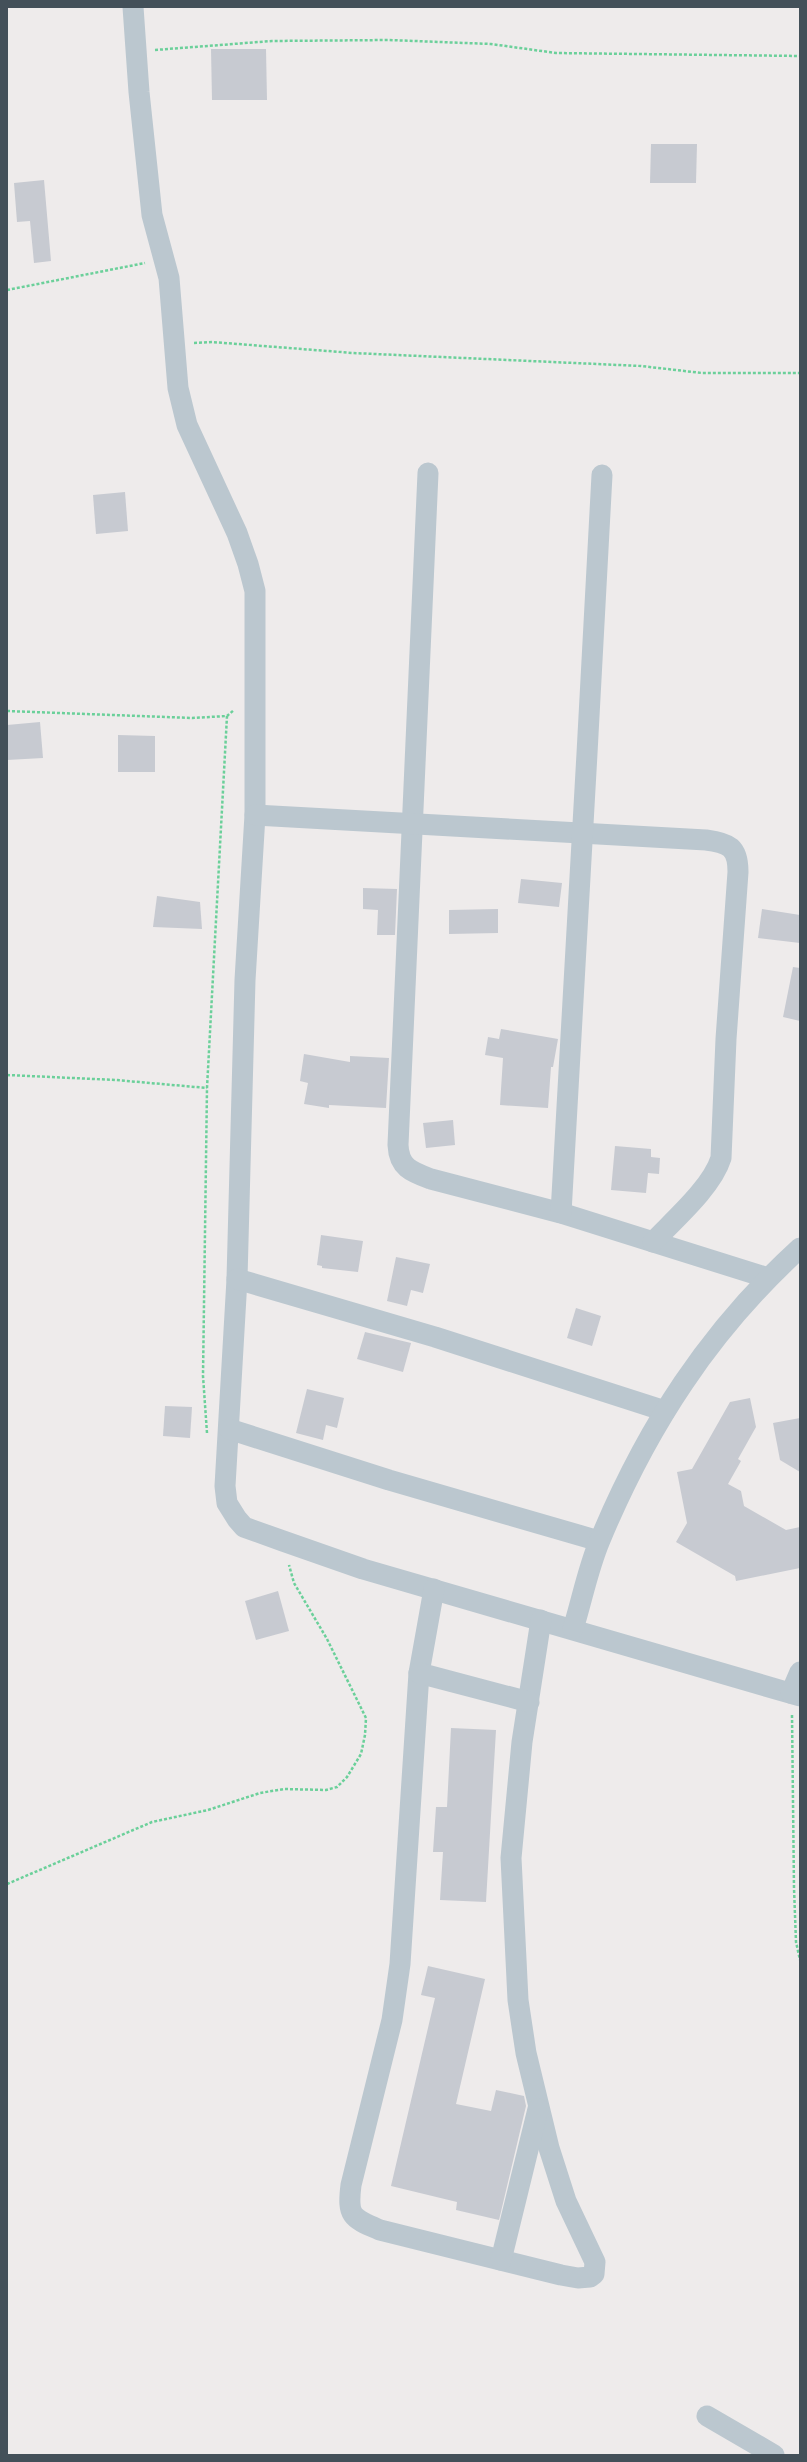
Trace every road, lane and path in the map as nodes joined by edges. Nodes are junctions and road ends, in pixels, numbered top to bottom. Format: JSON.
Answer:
{"nodes":[{"id":1,"x":133,"y":7,"type":"edge"},
{"id":2,"x":136,"y":51,"type":"junction"},
{"id":3,"x":800,"y":56,"type":"edge"},
{"id":4,"x":163,"y":260,"type":"junction"},
{"id":5,"x":7,"y":290,"type":"edge"},
{"id":6,"x":176,"y":344,"type":"junction"},
{"id":7,"x":800,"y":373,"type":"edge"},
{"id":8,"x":428,"y":473,"type":"dead end"},
{"id":9,"x":602,"y":475,"type":"dead end"},
{"id":10,"x":256,"y":694,"type":"junction"},
{"id":11,"x":7,"y":711,"type":"edge"},
{"id":12,"x":227,"y":716,"type":"junction"},
{"id":13,"x":255,"y":815,"type":"junction"},
{"id":14,"x":412,"y":822,"type":"junction"},
{"id":15,"x":582,"y":833,"type":"junction"},
{"id":16,"x":7,"y":1075,"type":"edge"},
{"id":17,"x":207,"y":1088,"type":"junction"},
{"id":18,"x":561,"y":1213,"type":"junction"},
{"id":19,"x":653,"y":1242,"type":"junction"},
{"id":20,"x":800,"y":1248,"type":"edge"},
{"id":21,"x":768,"y":1278,"type":"junction"},
{"id":22,"x":237,"y":1279,"type":"junction"},
{"id":23,"x":665,"y":1411,"type":"junction"},
{"id":24,"x":229,"y":1429,"type":"junction"},
{"id":25,"x":207,"y":1436,"type":"dead end"},
{"id":26,"x":283,"y":1541,"type":"junction"},
{"id":27,"x":599,"y":1541,"type":"junction"},
{"id":28,"x":434,"y":1589,"type":"junction"},
{"id":29,"x":541,"y":1620,"type":"junction"},
{"id":30,"x":573,"y":1629,"type":"junction"},
{"id":31,"x":800,"y":1672,"type":"edge"},
{"id":32,"x":419,"y":1673,"type":"junction"},
{"id":33,"x":795,"y":1695,"type":"edge"},
{"id":34,"x":529,"y":1702,"type":"junction"},
{"id":35,"x":7,"y":1884,"type":"edge"},
{"id":36,"x":800,"y":1960,"type":"edge"},
{"id":37,"x":539,"y":2104,"type":"junction"},
{"id":38,"x":500,"y":2260,"type":"junction"},
{"id":39,"x":708,"y":2416,"type":"dead end"},
{"id":40,"x":774,"y":2455,"type":"edge"}],
"edges":[{"from":1,"to":2,"type":"street"},
{"from":2,"to":3,"type":"path"},
{"from":2,"to":4,"type":"street"},
{"from":4,"to":5,"type":"path"},
{"from":4,"to":6,"type":"street"},
{"from":6,"to":7,"type":"path"},
{"from":6,"to":10,"type":"street"},
{"from":8,"to":14,"type":"street"},
{"from":9,"to":15,"type":"street"},
{"from":10,"to":12,"type":"path"},
{"from":10,"to":13,"type":"street"},
{"from":11,"to":12,"type":"path"},
{"from":12,"to":17,"type":"path"},
{"from":13,"to":14,"type":"street"},
{"from":13,"to":22,"type":"street"},
{"from":14,"to":15,"type":"street"},
{"from":14,"to":18,"type":"street"},
{"from":15,"to":18,"type":"street"},
{"from":15,"to":19,"type":"street"},
{"from":16,"to":17,"type":"path"},
{"from":17,"to":25,"type":"path"},
{"from":18,"to":19,"type":"street"},
{"from":19,"to":21,"type":"street"},
{"from":20,"to":21,"type":"street"},
{"from":21,"to":23,"type":"street"},
{"from":22,"to":23,"type":"street"},
{"from":22,"to":24,"type":"street"},
{"from":23,"to":27,"type":"street"},
{"from":24,"to":26,"type":"street"},
{"from":24,"to":27,"type":"street"},
{"from":26,"to":28,"type":"street"},
{"from":26,"to":35,"type":"path"},
{"from":27,"to":30,"type":"street"},
{"from":28,"to":29,"type":"street"},
{"from":28,"to":32,"type":"street"},
{"from":29,"to":30,"type":"street"},
{"from":29,"to":34,"type":"street"},
{"from":30,"to":33,"type":"street"},
{"from":31,"to":33,"type":"street"},
{"from":32,"to":34,"type":"street"},
{"from":32,"to":38,"type":"street"},
{"from":33,"to":36,"type":"path"},
{"from":34,"to":37,"type":"street"},
{"from":37,"to":38,"type":"street"},
{"from":37,"to":38,"type":"street"},
{"from":39,"to":40,"type":"street"}]}
